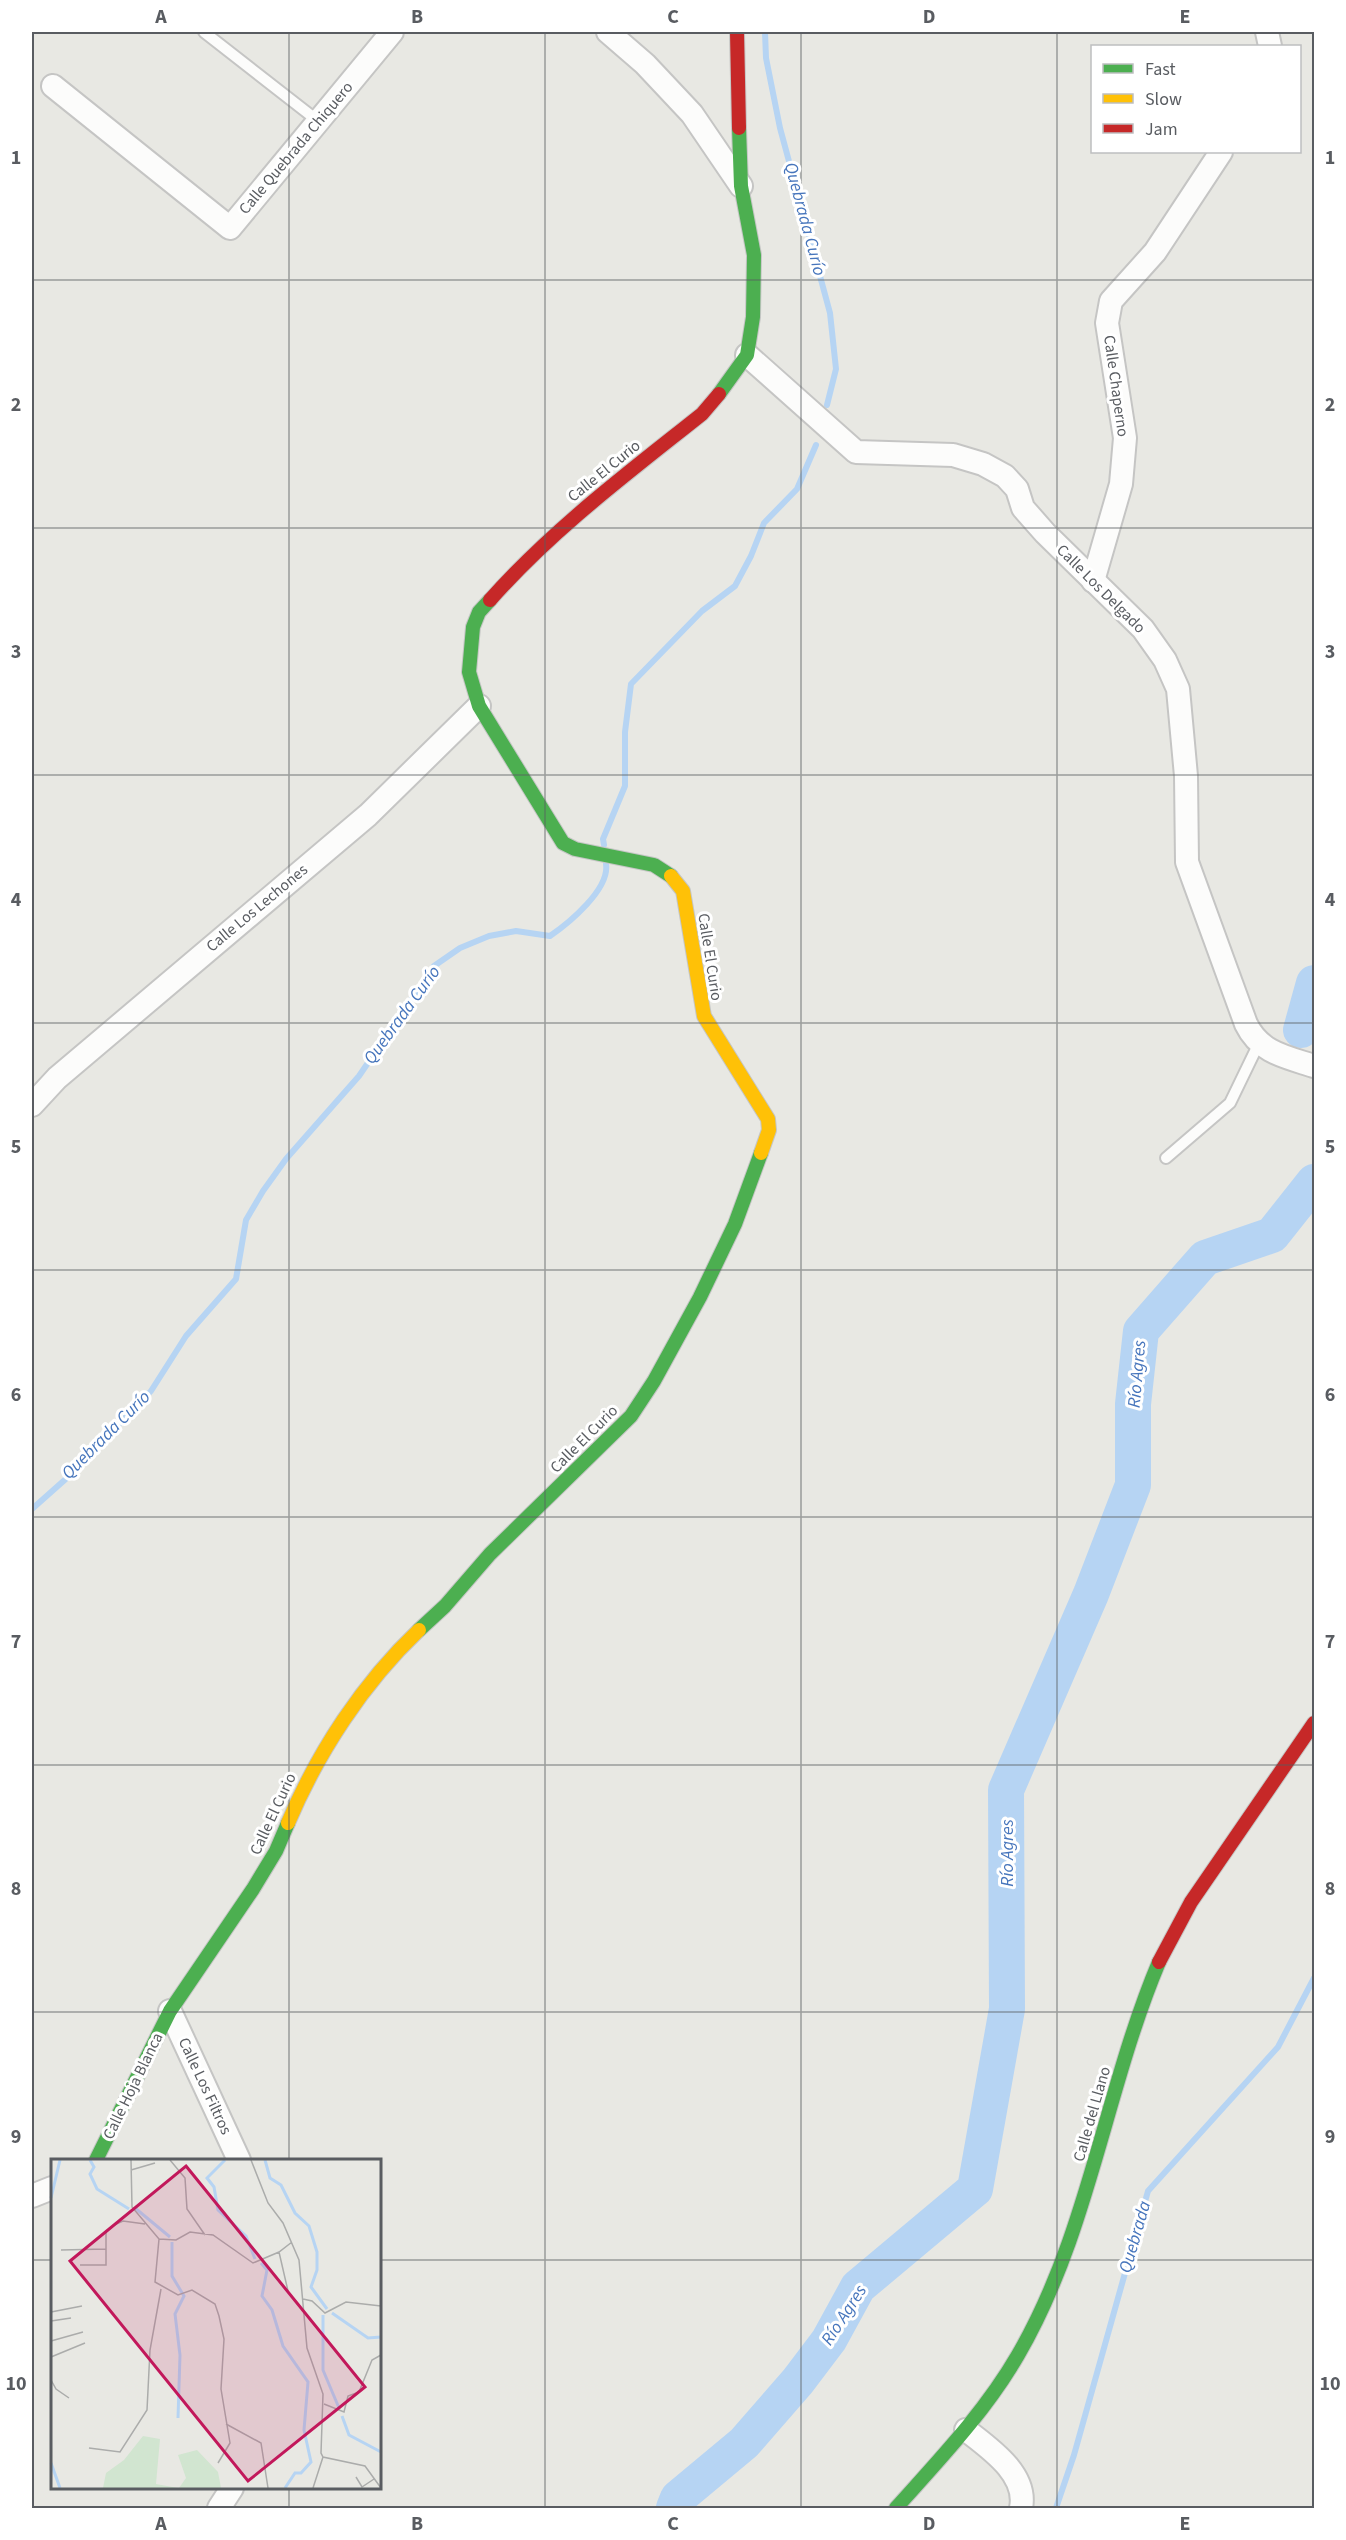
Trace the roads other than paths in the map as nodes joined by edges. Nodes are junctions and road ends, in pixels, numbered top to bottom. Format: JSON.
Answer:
{"nodes":[{"id":1,"x":204,"y":32,"type":"edge"},
{"id":2,"x":392,"y":32,"type":"edge"},
{"id":3,"x":608,"y":32,"type":"edge"},
{"id":4,"x":737,"y":32,"type":"edge"},
{"id":5,"x":53,"y":86,"type":"dead end"},
{"id":6,"x":318,"y":121,"type":"junction"},
{"id":7,"x":1220,"y":153,"type":"edge"},
{"id":8,"x":741,"y":186,"type":"junction"},
{"id":9,"x":747,"y":355,"type":"junction"},
{"id":10,"x":1093,"y":581,"type":"junction"},
{"id":11,"x":479,"y":706,"type":"junction"},
{"id":12,"x":1258,"y":1043,"type":"junction"},
{"id":13,"x":1314,"y":1066,"type":"edge"},
{"id":14,"x":32,"y":1105,"type":"edge"},
{"id":15,"x":1166,"y":1158,"type":"dead end"},
{"id":16,"x":1314,"y":1723,"type":"edge"},
{"id":17,"x":170,"y":2011,"type":"junction"},
{"id":18,"x":96,"y":2159,"type":"edge"},
{"id":19,"x":239,"y":2159,"type":"edge"},
{"id":20,"x":51,"y":2188,"type":"edge"},
{"id":21,"x":32,"y":2196,"type":"edge"},
{"id":22,"x":966,"y":2430,"type":"junction"},
{"id":23,"x":231,"y":2489,"type":"edge"},
{"id":24,"x":219,"y":2508,"type":"edge"},
{"id":25,"x":896,"y":2508,"type":"edge"},
{"id":26,"x":1021,"y":2508,"type":"edge"}],
"edges":[{"from":1,"to":6,"type":"lane"},
{"from":2,"to":6,"type":"street","name":"Calle Quebrada Chiquero"},
{"from":3,"to":8,"type":"street"},
{"from":4,"to":8,"type":"street","name":"Calle El Curio"},
{"from":5,"to":6,"type":"street","name":"Calle Quebrada Chiquero"},
{"from":7,"to":10,"type":"street","name":"Calle Chaperno"},
{"from":8,"to":9,"type":"street","name":"Calle El Curio"},
{"from":9,"to":10,"type":"street","name":"Calle Los Delgado"},
{"from":9,"to":11,"type":"street","name":"Calle El Curio"},
{"from":10,"to":12,"type":"street","name":"Calle Los Delgado"},
{"from":11,"to":14,"type":"street","name":"Calle Los Lechones"},
{"from":11,"to":17,"type":"street","name":"Calle El Curio"},
{"from":12,"to":13,"type":"street"},
{"from":12,"to":15,"type":"lane"},
{"from":16,"to":22,"type":"street","name":"Calle del Llano"},
{"from":17,"to":18,"type":"street","name":"Calle Hoja Blanca"},
{"from":17,"to":19,"type":"street","name":"Calle Los Filtros"},
{"from":20,"to":21,"type":"street"},
{"from":22,"to":25,"type":"street","name":"Calle del Llano"},
{"from":22,"to":26,"type":"street"},
{"from":23,"to":24,"type":"street"}]}
